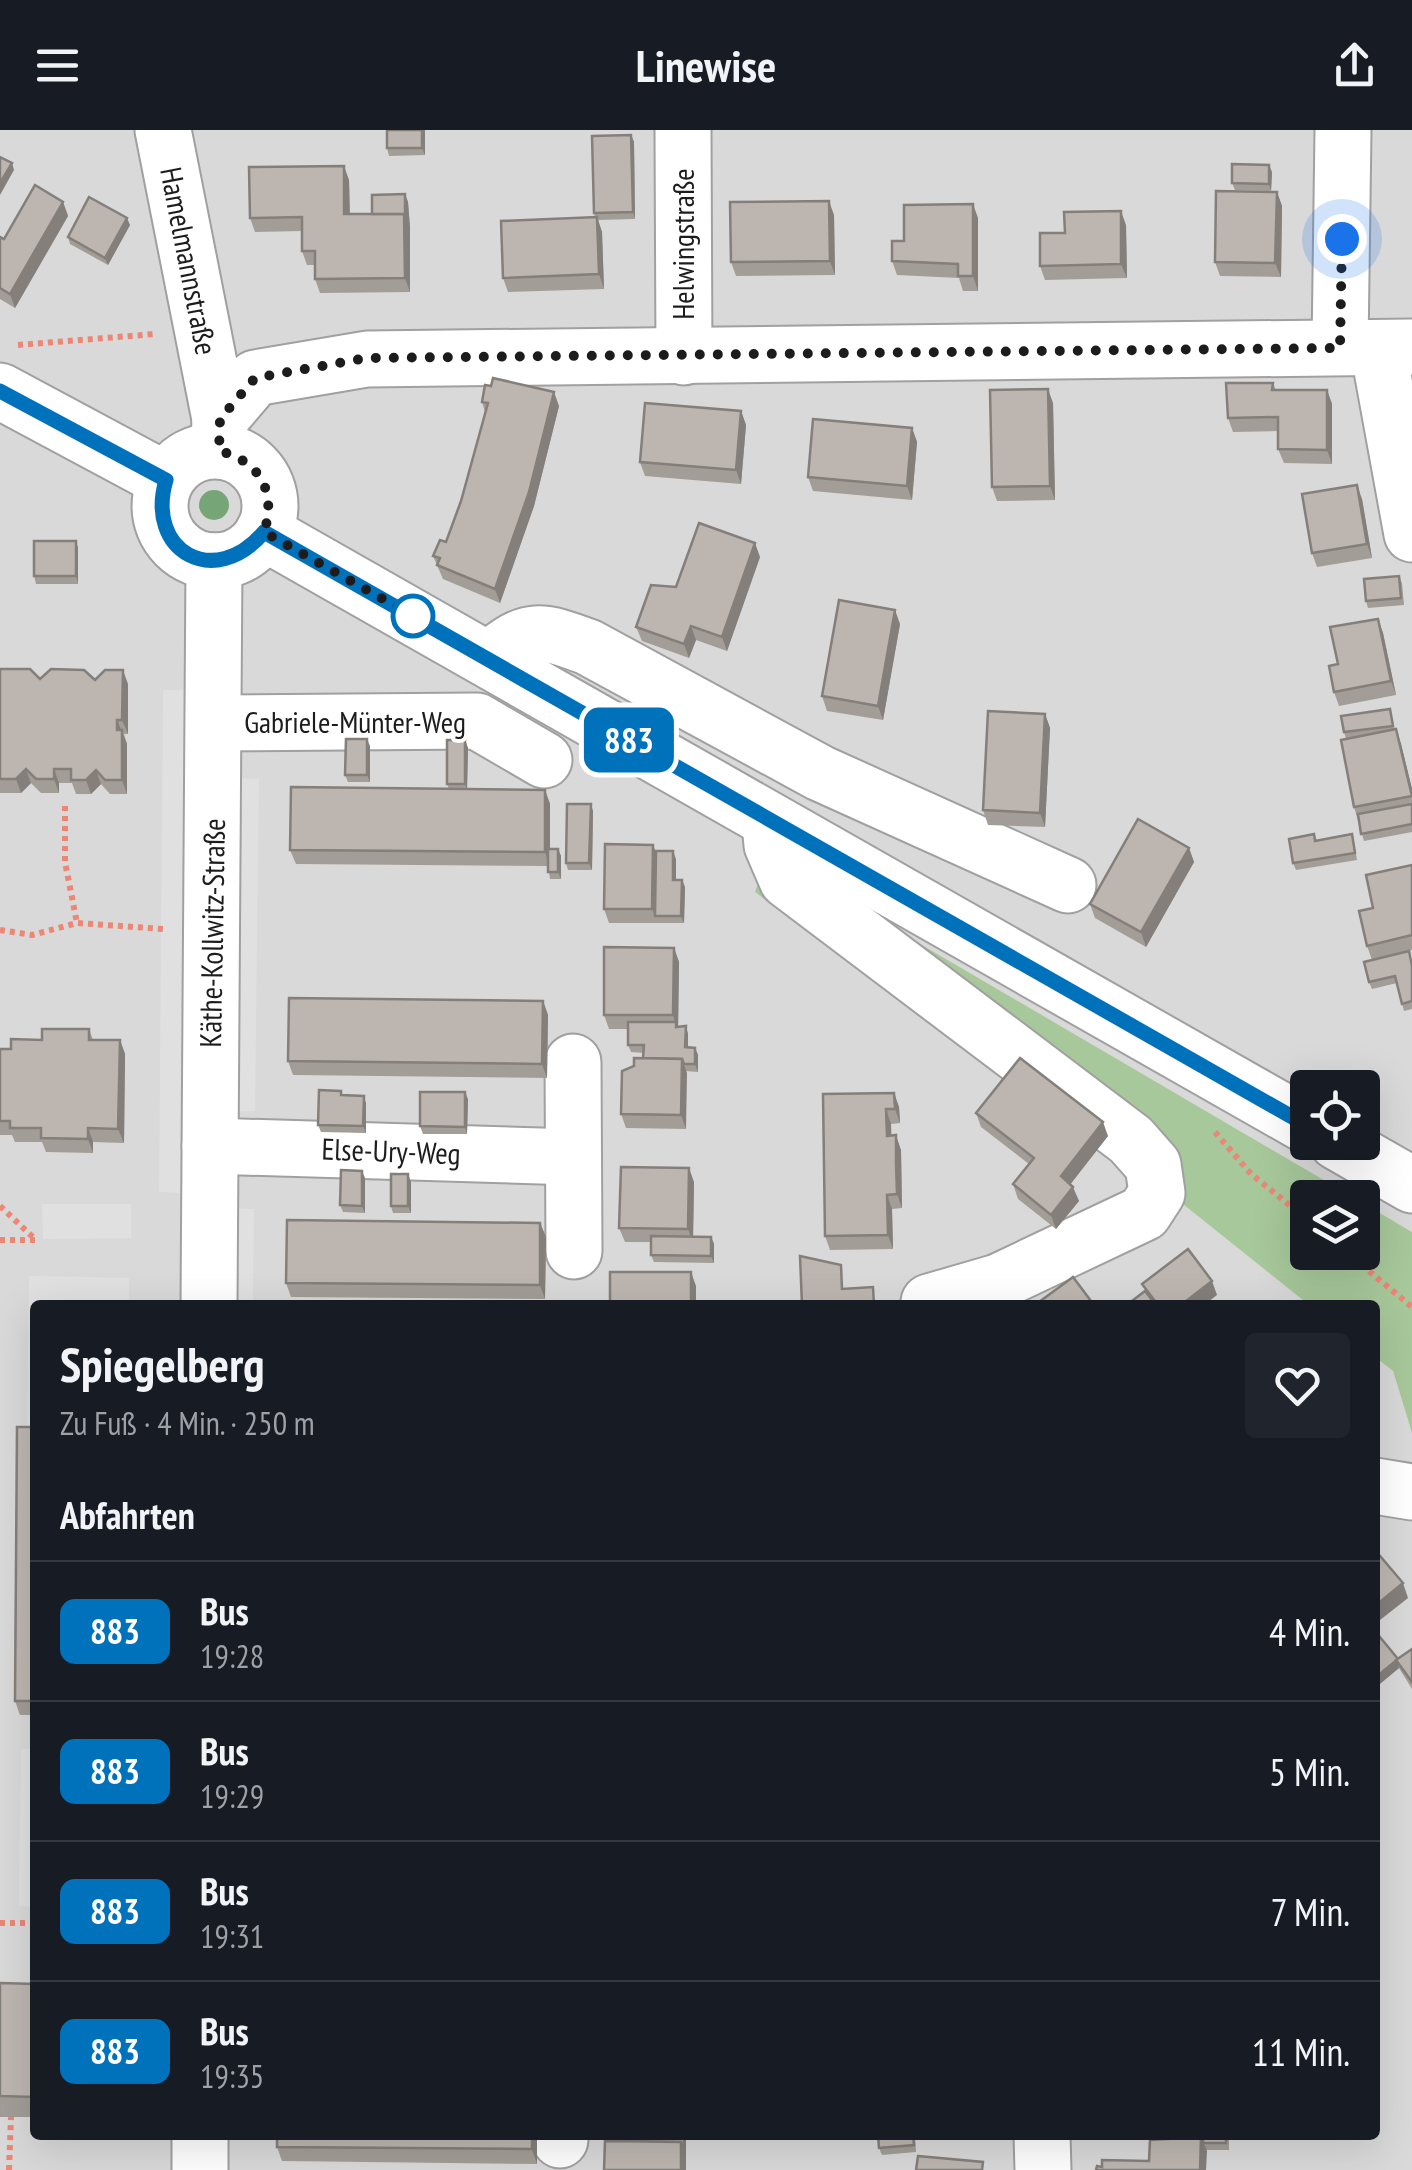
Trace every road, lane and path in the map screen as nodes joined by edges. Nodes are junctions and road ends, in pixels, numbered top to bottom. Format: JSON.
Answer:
{"nodes":[{"id":1,"x":162,"y":130,"type":"edge"},
{"id":2,"x":683,"y":130,"type":"edge"},
{"id":3,"x":1343,"y":130,"type":"edge"},
{"id":4,"x":202,"y":329,"type":"junction"},
{"id":5,"x":0,"y":346,"type":"edge"},
{"id":6,"x":1377,"y":348,"type":"edge"},
{"id":7,"x":684,"y":358,"type":"junction"},
{"id":8,"x":0,"y":391,"type":"edge"},
{"id":9,"x":220,"y":435,"type":"junction"},
{"id":10,"x":166,"y":480,"type":"junction"},
{"id":11,"x":264,"y":532,"type":"junction"},
{"id":12,"x":1412,"y":534,"type":"edge"},
{"id":13,"x":214,"y":561,"type":"junction"},
{"id":14,"x":490,"y":659,"type":"junction"},
{"id":15,"x":215,"y":723,"type":"junction"},
{"id":16,"x":544,"y":760,"type":"dead end"},
{"id":17,"x":65,"y":806,"type":"dead end"},
{"id":18,"x":770,"y":823,"type":"junction"},
{"id":19,"x":1068,"y":885,"type":"dead end"},
{"id":20,"x":77,"y":923,"type":"junction"},
{"id":21,"x":0,"y":930,"type":"edge"},
{"id":22,"x":214,"y":932,"type":"junction"},
{"id":23,"x":573,"y":1062,"type":"dead end"},
{"id":24,"x":1290,"y":1116,"type":"edge"},
{"id":25,"x":210,"y":1146,"type":"junction"},
{"id":26,"x":573,"y":1157,"type":"junction"},
{"id":27,"x":1369,"y":1160,"type":"edge"},
{"id":28,"x":1412,"y":1184,"type":"edge"},
{"id":29,"x":0,"y":1206,"type":"edge"},
{"id":30,"x":0,"y":1240,"type":"edge"},
{"id":31,"x":574,"y":1250,"type":"dead end"},
{"id":32,"x":1368,"y":1270,"type":"edge"},
{"id":33,"x":210,"y":1300,"type":"edge"},
{"id":34,"x":936,"y":1300,"type":"edge"},
{"id":35,"x":1412,"y":1307,"type":"edge"},
{"id":36,"x":0,"y":1923,"type":"edge"},
{"id":37,"x":30,"y":1923,"type":"edge"},
{"id":38,"x":10,"y":2117,"type":"edge"},
{"id":39,"x":200,"y":2140,"type":"edge"},
{"id":40,"x":1042,"y":2140,"type":"edge"},
{"id":41,"x":9,"y":2170,"type":"edge"},
{"id":42,"x":200,"y":2170,"type":"edge"},
{"id":43,"x":1043,"y":2170,"type":"edge"}],
"edges":[{"from":1,"to":4,"type":"street","name":"Hamelmannstraße"},
{"from":2,"to":7,"type":"street","name":"Helwingstraße"},
{"from":3,"to":6,"type":"street"},
{"from":4,"to":5,"type":"path"},
{"from":4,"to":9,"type":"street","name":"Hamelmannstraße"},
{"from":6,"to":7,"type":"street"},
{"from":6,"to":12,"type":"street"},
{"from":7,"to":9,"type":"street"},
{"from":8,"to":10,"type":"street"},
{"from":9,"to":10,"type":"street"},
{"from":9,"to":11,"type":"street"},
{"from":10,"to":13,"type":"street"},
{"from":11,"to":13,"type":"street"},
{"from":11,"to":14,"type":"street"},
{"from":13,"to":15,"type":"street","name":"Käthe-Kollwitz-Straße"},
{"from":14,"to":18,"type":"street"},
{"from":14,"to":19,"type":"street"},
{"from":15,"to":16,"type":"street","name":"Gabriele-Münter-Weg"},
{"from":15,"to":22,"type":"street","name":"Käthe-Kollwitz-Straße"},
{"from":17,"to":20,"type":"path"},
{"from":18,"to":24,"type":"street"},
{"from":18,"to":34,"type":"street"},
{"from":20,"to":21,"type":"path"},
{"from":20,"to":22,"type":"path"},
{"from":22,"to":25,"type":"street","name":"Käthe-Kollwitz-Straße"},
{"from":23,"to":26,"type":"street"},
{"from":25,"to":26,"type":"street","name":"Else-Ury-Weg"},
{"from":25,"to":33,"type":"street","name":"Käthe-Kollwitz-Straße"},
{"from":26,"to":31,"type":"street"},
{"from":27,"to":28,"type":"street"},
{"from":29,"to":30,"type":"path"},
{"from":32,"to":35,"type":"path"},
{"from":36,"to":37,"type":"path"},
{"from":38,"to":41,"type":"path"},
{"from":39,"to":42,"type":"street"},
{"from":40,"to":43,"type":"street"}]}
